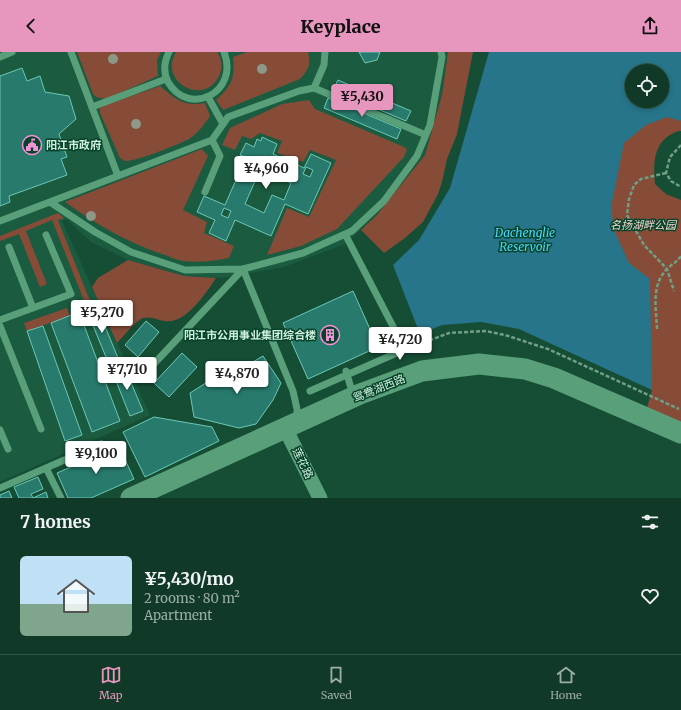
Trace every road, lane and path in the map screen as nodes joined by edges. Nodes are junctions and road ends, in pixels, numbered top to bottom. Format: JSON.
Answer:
{"nodes":[{"id":1,"x":12,"y":52,"type":"edge"},
{"id":2,"x":71,"y":52,"type":"edge"},
{"id":3,"x":169,"y":52,"type":"edge"},
{"id":4,"x":325,"y":52,"type":"edge"},
{"id":5,"x":442,"y":52,"type":"edge"},
{"id":6,"x":227,"y":53,"type":"edge"},
{"id":7,"x":0,"y":57,"type":"edge"},
{"id":8,"x":166,"y":79,"type":"junction"},
{"id":9,"x":314,"y":88,"type":"junction"},
{"id":10,"x":208,"y":97,"type":"junction"},
{"id":11,"x":92,"y":107,"type":"junction"},
{"id":12,"x":223,"y":124,"type":"junction"},
{"id":13,"x":426,"y":135,"type":"junction"},
{"id":14,"x":212,"y":140,"type":"junction"},
{"id":15,"x":681,"y":145,"type":"edge"},
{"id":16,"x":666,"y":173,"type":"junction"},
{"id":17,"x":118,"y":176,"type":"junction"},
{"id":18,"x":681,"y":187,"type":"edge"},
{"id":19,"x":205,"y":192,"type":"dead end"},
{"id":20,"x":50,"y":202,"type":"junction"},
{"id":21,"x":0,"y":221,"type":"edge"},
{"id":22,"x":346,"y":234,"type":"junction"},
{"id":23,"x":46,"y":235,"type":"dead end"},
{"id":24,"x":10,"y":247,"type":"dead end"},
{"id":25,"x":681,"y":256,"type":"edge"},
{"id":26,"x":243,"y":269,"type":"junction"},
{"id":27,"x":667,"y":269,"type":"junction"},
{"id":28,"x":674,"y":292,"type":"dead end"},
{"id":29,"x":33,"y":308,"type":"junction"},
{"id":30,"x":0,"y":320,"type":"edge"},
{"id":31,"x":0,"y":326,"type":"edge"},
{"id":32,"x":657,"y":329,"type":"dead end"},
{"id":33,"x":399,"y":338,"type":"dead end"},
{"id":34,"x":399,"y":352,"type":"dead end"},
{"id":35,"x":150,"y":368,"type":"dead end"},
{"id":36,"x":346,"y":373,"type":"junction"},
{"id":37,"x":310,"y":392,"type":"dead end"},
{"id":38,"x":354,"y":398,"type":"junction"},
{"id":39,"x":42,"y":429,"type":"dead end"},
{"id":40,"x":0,"y":430,"type":"edge"},
{"id":41,"x":291,"y":430,"type":"junction"},
{"id":42,"x":681,"y":433,"type":"edge"},
{"id":43,"x":101,"y":444,"type":"dead end"},
{"id":44,"x":681,"y":448,"type":"edge"},
{"id":45,"x":8,"y":449,"type":"dead end"},
{"id":46,"x":46,"y":468,"type":"junction"},
{"id":47,"x":0,"y":488,"type":"edge"},
{"id":48,"x":61,"y":498,"type":"edge"},
{"id":49,"x":131,"y":498,"type":"edge"},
{"id":50,"x":162,"y":498,"type":"edge"},
{"id":51,"x":320,"y":498,"type":"edge"}],
"edges":[{"from":1,"to":7,"type":"lane"},
{"from":2,"to":11,"type":"lane"},
{"from":3,"to":8,"type":"lane"},
{"from":4,"to":9,"type":"lane"},
{"from":5,"to":13,"type":"lane"},
{"from":6,"to":10,"type":"lane"},
{"from":8,"to":10,"type":"lane"},
{"from":8,"to":11,"type":"lane"},
{"from":9,"to":12,"type":"lane"},
{"from":9,"to":13,"type":"lane"},
{"from":10,"to":12,"type":"lane"},
{"from":11,"to":17,"type":"lane"},
{"from":12,"to":14,"type":"lane"},
{"from":13,"to":22,"type":"lane"},
{"from":14,"to":17,"type":"lane"},
{"from":14,"to":19,"type":"lane"},
{"from":15,"to":16,"type":"path"},
{"from":16,"to":18,"type":"path"},
{"from":16,"to":27,"type":"path"},
{"from":17,"to":20,"type":"lane"},
{"from":20,"to":21,"type":"lane"},
{"from":20,"to":26,"type":"lane"},
{"from":22,"to":26,"type":"lane"},
{"from":22,"to":33,"type":"lane"},
{"from":23,"to":29,"type":"lane"},
{"from":24,"to":29,"type":"lane"},
{"from":25,"to":27,"type":"path"},
{"from":26,"to":35,"type":"lane"},
{"from":26,"to":41,"type":"lane"},
{"from":27,"to":28,"type":"path"},
{"from":27,"to":32,"type":"path"},
{"from":29,"to":30,"type":"lane"},
{"from":31,"to":39,"type":"lane"},
{"from":34,"to":36,"type":"lane"},
{"from":36,"to":37,"type":"lane"},
{"from":36,"to":38,"type":"lane"},
{"from":38,"to":41,"type":"main road","name":"鸳鸯湖西路"},
{"from":38,"to":42,"type":"main road","name":"鸳鸯湖西路"},
{"from":40,"to":45,"type":"lane"},
{"from":41,"to":44,"type":"main road","name":"鸳鸯湖西路"},
{"from":41,"to":49,"type":"main road","name":"鸳鸯湖西路"},
{"from":41,"to":50,"type":"main road","name":"鸳鸯湖西路"},
{"from":41,"to":51,"type":"street","name":"莲花路"},
{"from":43,"to":46,"type":"lane"},
{"from":46,"to":47,"type":"lane"},
{"from":46,"to":48,"type":"lane"}]}
